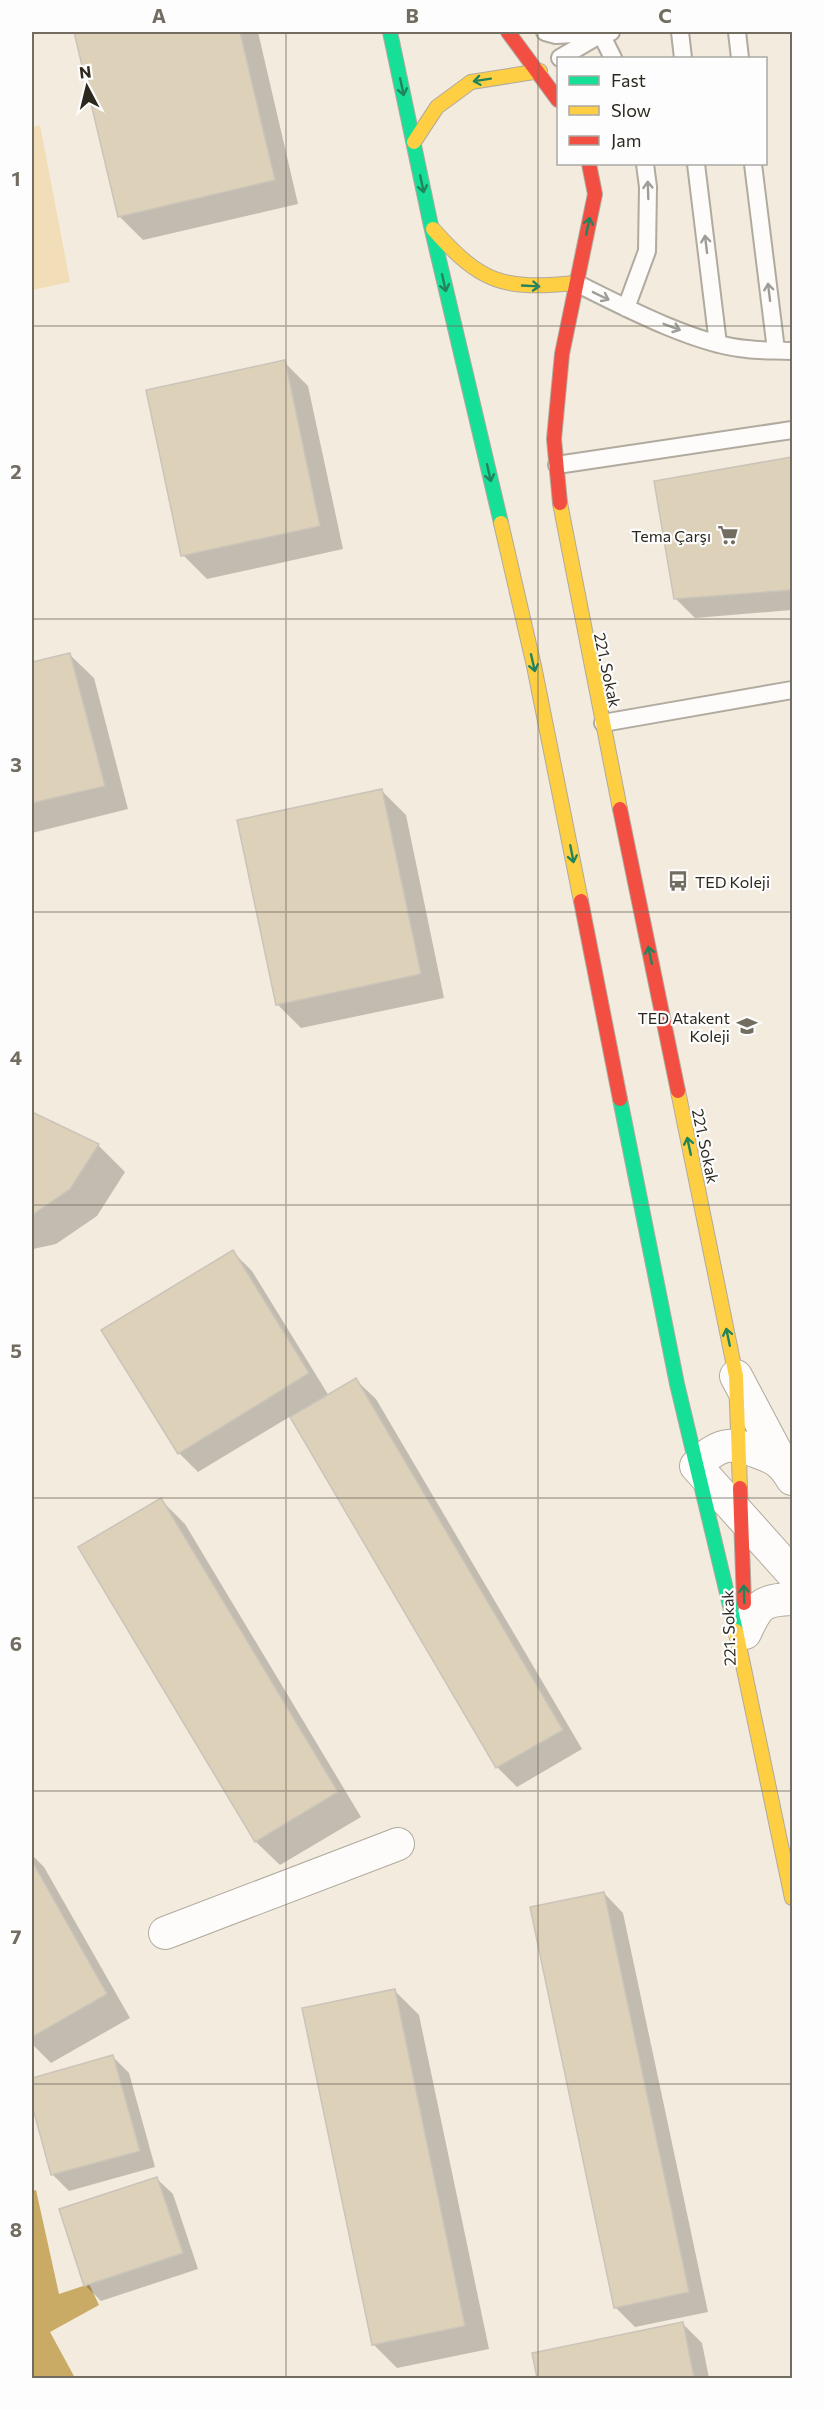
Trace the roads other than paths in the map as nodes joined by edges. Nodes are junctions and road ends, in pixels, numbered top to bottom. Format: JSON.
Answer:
{"nodes":[{"id":1,"x":390,"y":32,"type":"edge"},
{"id":2,"x":508,"y":32,"type":"edge"},
{"id":3,"x":545,"y":32,"type":"edge"},
{"id":4,"x":680,"y":32,"type":"edge"},
{"id":5,"x":736,"y":32,"type":"edge"},
{"id":6,"x":606,"y":33,"type":"edge"},
{"id":7,"x":563,"y":57,"type":"edge"},
{"id":8,"x":613,"y":57,"type":"edge"},
{"id":9,"x":684,"y":57,"type":"edge"},
{"id":10,"x":740,"y":57,"type":"edge"},
{"id":11,"x":557,"y":60,"type":"edge"},
{"id":12,"x":540,"y":71,"type":"junction"},
{"id":13,"x":557,"y":98,"type":"edge"},
{"id":14,"x":414,"y":142,"type":"junction"},
{"id":15,"x":589,"y":165,"type":"edge"},
{"id":16,"x":645,"y":165,"type":"edge"},
{"id":17,"x":696,"y":165,"type":"edge"},
{"id":18,"x":753,"y":165,"type":"edge"},
{"id":19,"x":431,"y":226,"type":"junction"},
{"id":20,"x":576,"y":284,"type":"junction"},
{"id":21,"x":626,"y":308,"type":"junction"},
{"id":22,"x":718,"y":344,"type":"junction"},
{"id":23,"x":784,"y":351,"type":"edge"},
{"id":24,"x":792,"y":430,"type":"edge"},
{"id":25,"x":556,"y":465,"type":"junction"},
{"id":26,"x":792,"y":690,"type":"edge"},
{"id":27,"x":603,"y":723,"type":"junction"},
{"id":28,"x":736,"y":1376,"type":"junction"},
{"id":29,"x":739,"y":1444,"type":"junction"},
{"id":30,"x":696,"y":1466,"type":"junction"},
{"id":31,"x":787,"y":1470,"type":"edge"},
{"id":32,"x":741,"y":1515,"type":"junction"},
{"id":33,"x":792,"y":1572,"type":"edge"},
{"id":34,"x":792,"y":1599,"type":"edge"},
{"id":35,"x":745,"y":1633,"type":"junction"},
{"id":36,"x":747,"y":1674,"type":"junction"},
{"id":37,"x":398,"y":1844,"type":"dead end"},
{"id":38,"x":792,"y":1898,"type":"edge"},
{"id":39,"x":165,"y":1933,"type":"dead end"}],
"edges":[{"from":1,"to":14,"type":"street","one_way":true},
{"from":2,"to":12,"type":"street"},
{"from":3,"to":6,"type":"lane"},
{"from":4,"to":9,"type":"lane"},
{"from":5,"to":10,"type":"lane"},
{"from":6,"to":7,"type":"lane"},
{"from":6,"to":8,"type":"lane"},
{"from":11,"to":12,"type":"lane"},
{"from":12,"to":13,"type":"street"},
{"from":12,"to":14,"type":"street","one_way":true},
{"from":14,"to":19,"type":"street","name":"221. Sokak","one_way":true},
{"from":20,"to":15,"type":"street","name":"221. Sokak","one_way":true},
{"from":21,"to":16,"type":"lane","one_way":true},
{"from":22,"to":17,"type":"lane","one_way":true},
{"from":23,"to":18,"type":"lane","one_way":true},
{"from":19,"to":20,"type":"street","one_way":true},
{"from":19,"to":30,"type":"street","name":"221. Sokak","one_way":true},
{"from":20,"to":21,"type":"lane","one_way":true},
{"from":20,"to":25,"type":"street","name":"221. Sokak"},
{"from":21,"to":22,"type":"lane","one_way":true},
{"from":22,"to":23,"type":"lane"},
{"from":24,"to":25,"type":"lane"},
{"from":25,"to":27,"type":"street","name":"221. Sokak"},
{"from":26,"to":27,"type":"lane"},
{"from":28,"to":27,"type":"street","name":"221. Sokak","one_way":true},
{"from":28,"to":29,"type":"street","name":"221. Sokak"},
{"from":28,"to":31,"type":"street"},
{"from":29,"to":30,"type":"street"},
{"from":29,"to":31,"type":"street"},
{"from":29,"to":32,"type":"street","name":"221. Sokak"},
{"from":30,"to":32,"type":"street"},
{"from":30,"to":36,"type":"street","name":"221. Sokak"},
{"from":32,"to":33,"type":"street"},
{"from":35,"to":32,"type":"street","name":"221. Sokak","one_way":true},
{"from":34,"to":35,"type":"street"},
{"from":35,"to":36,"type":"street","name":"221. Sokak"},
{"from":36,"to":38,"type":"street"},
{"from":37,"to":39,"type":"street"}]}
